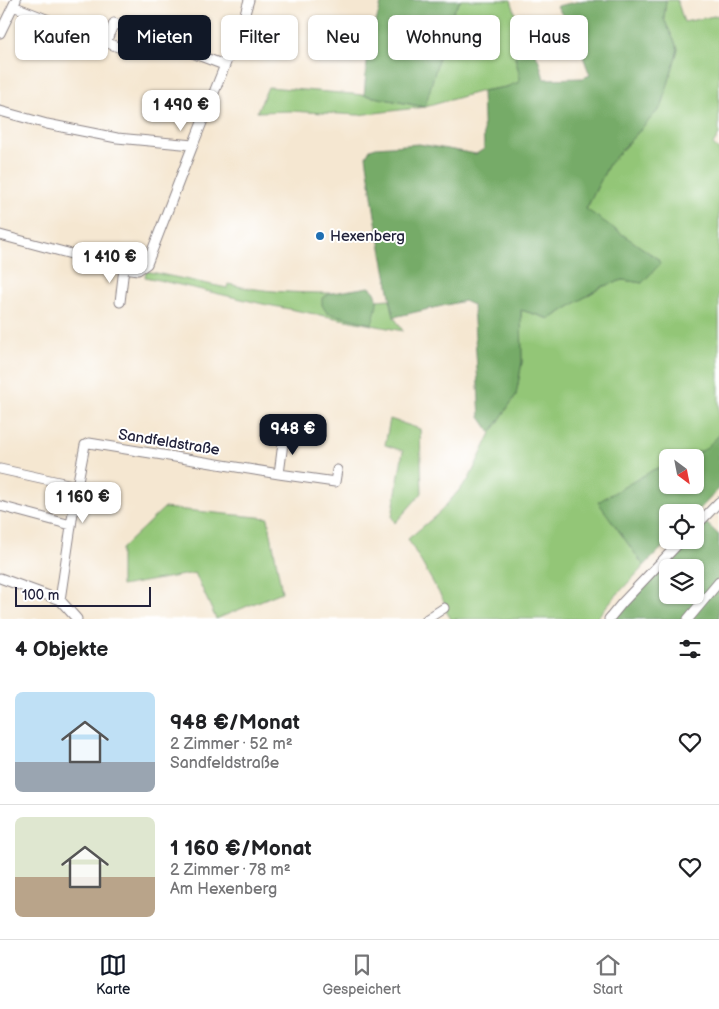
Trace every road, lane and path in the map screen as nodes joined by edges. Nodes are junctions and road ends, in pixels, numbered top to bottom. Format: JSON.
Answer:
{"nodes":[{"id":1,"x":249,"y":0,"type":"edge"},
{"id":2,"x":15,"y":3,"type":"edge"},
{"id":3,"x":43,"y":15,"type":"edge"},
{"id":4,"x":118,"y":25,"type":"edge"},
{"id":5,"x":0,"y":33,"type":"edge"},
{"id":6,"x":108,"y":37,"type":"edge"},
{"id":7,"x":210,"y":60,"type":"edge"},
{"id":8,"x":224,"y":65,"type":"junction"},
{"id":9,"x":0,"y":111,"type":"edge"},
{"id":10,"x":193,"y":145,"type":"junction"},
{"id":11,"x":0,"y":235,"type":"edge"},
{"id":12,"x":124,"y":268,"type":"junction"},
{"id":13,"x":120,"y":302,"type":"dead end"},
{"id":14,"x":284,"y":435,"type":"dead end"},
{"id":15,"x":0,"y":469,"type":"edge"},
{"id":16,"x":336,"y":470,"type":"dead end"},
{"id":17,"x":279,"y":474,"type":"junction"},
{"id":18,"x":77,"y":486,"type":"junction"},
{"id":19,"x":719,"y":502,"type":"edge"},
{"id":20,"x":0,"y":506,"type":"edge"},
{"id":21,"x":704,"y":518,"type":"edge"},
{"id":22,"x":71,"y":525,"type":"junction"},
{"id":23,"x":673,"y":549,"type":"edge"},
{"id":24,"x":0,"y":578,"type":"edge"},
{"id":25,"x":719,"y":582,"type":"edge"},
{"id":26,"x":60,"y":600,"type":"junction"},
{"id":27,"x":444,"y":608,"type":"dead end"},
{"id":28,"x":77,"y":619,"type":"edge"},
{"id":29,"x":427,"y":619,"type":"edge"},
{"id":30,"x":609,"y":619,"type":"edge"},
{"id":31,"x":688,"y":619,"type":"edge"}],
"edges":[{"from":1,"to":8,"type":"street"},
{"from":2,"to":3,"type":"street"},
{"from":2,"to":5,"type":"street"},
{"from":4,"to":6,"type":"street"},
{"from":7,"to":8,"type":"street"},
{"from":8,"to":10,"type":"street"},
{"from":9,"to":10,"type":"street"},
{"from":10,"to":12,"type":"street"},
{"from":11,"to":12,"type":"street"},
{"from":12,"to":13,"type":"street"},
{"from":14,"to":17,"type":"street"},
{"from":15,"to":18,"type":"street"},
{"from":16,"to":17,"type":"street","name":"Sandfeldstraße"},
{"from":17,"to":18,"type":"street","name":"Sandfeldstraße"},
{"from":18,"to":22,"type":"street"},
{"from":19,"to":21,"type":"street"},
{"from":20,"to":22,"type":"street"},
{"from":22,"to":26,"type":"street"},
{"from":23,"to":30,"type":"street"},
{"from":24,"to":26,"type":"street"},
{"from":25,"to":31,"type":"street"},
{"from":26,"to":28,"type":"street"},
{"from":27,"to":29,"type":"street"}]}
